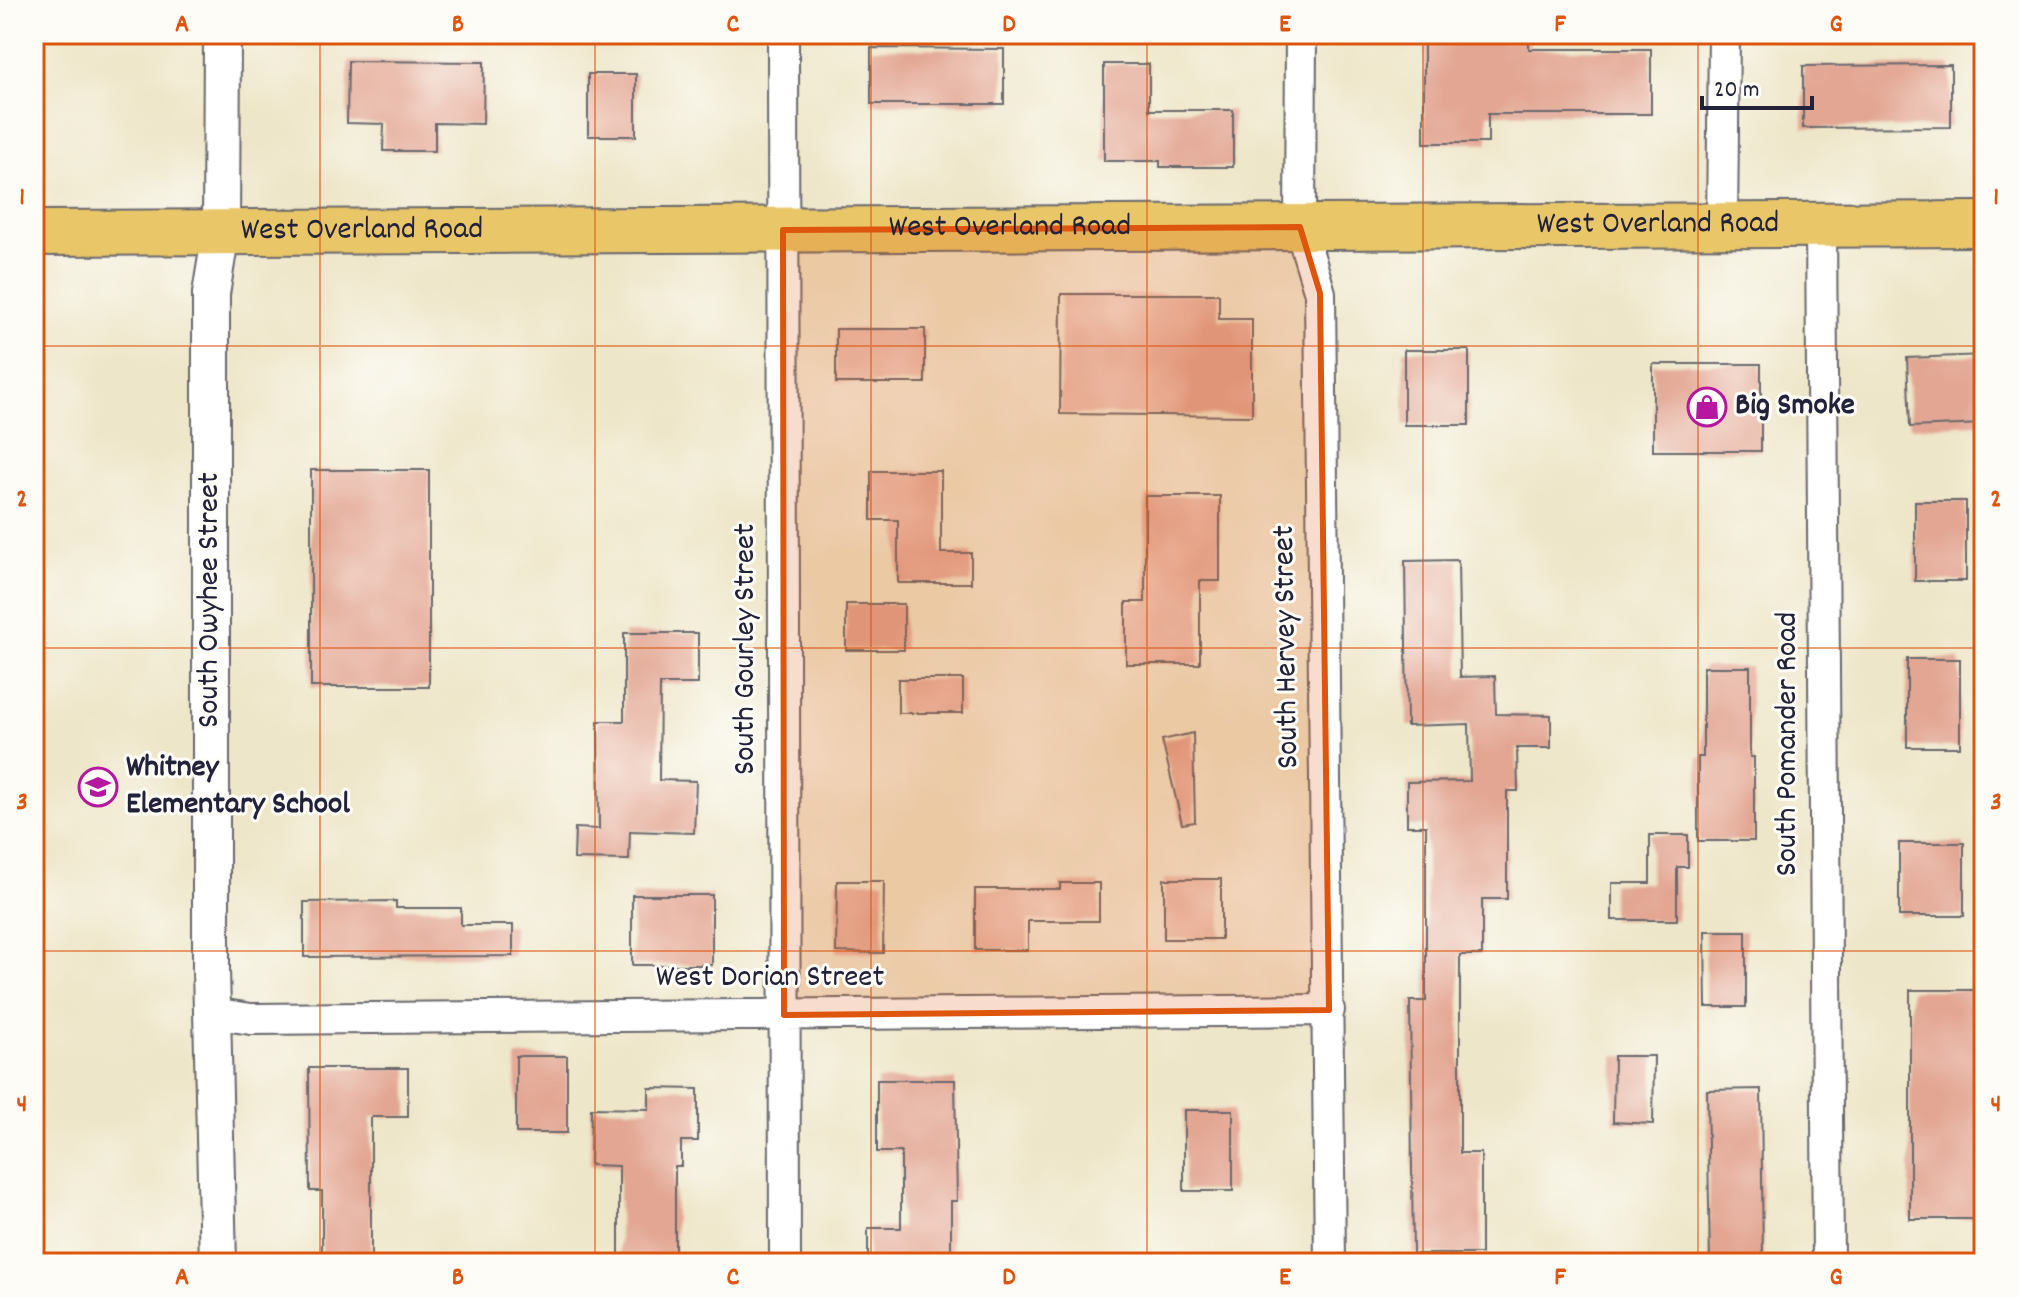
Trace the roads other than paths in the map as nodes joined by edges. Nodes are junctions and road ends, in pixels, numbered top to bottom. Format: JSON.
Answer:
{"nodes":[{"id":1,"x":222,"y":34,"type":"edge"},
{"id":2,"x":783,"y":34,"type":"edge"},
{"id":3,"x":1301,"y":34,"type":"edge"},
{"id":4,"x":1724,"y":34,"type":"edge"},
{"id":5,"x":1821,"y":224,"type":"junction"},
{"id":6,"x":1984,"y":224,"type":"edge"},
{"id":7,"x":1722,"y":225,"type":"junction"},
{"id":8,"x":1300,"y":227,"type":"junction"},
{"id":9,"x":783,"y":230,"type":"junction"},
{"id":10,"x":221,"y":232,"type":"junction"},
{"id":11,"x":34,"y":233,"type":"edge"},
{"id":12,"x":1329,"y":1010,"type":"junction"},
{"id":13,"x":212,"y":1013,"type":"junction"},
{"id":14,"x":784,"y":1015,"type":"junction"},
{"id":15,"x":218,"y":1263,"type":"edge"},
{"id":16,"x":785,"y":1263,"type":"edge"},
{"id":17,"x":1330,"y":1263,"type":"edge"},
{"id":18,"x":1828,"y":1263,"type":"edge"}],
"edges":[{"from":1,"to":10,"type":"street","name":"South Owyhee Street"},
{"from":2,"to":9,"type":"street","name":"South Gourley Street"},
{"from":3,"to":8,"type":"street","name":"South Hervey Street"},
{"from":4,"to":7,"type":"street"},
{"from":5,"to":6,"type":"main road","name":"West Overland Road"},
{"from":5,"to":7,"type":"main road","name":"West Overland Road"},
{"from":5,"to":18,"type":"street","name":"South Pomander Road"},
{"from":7,"to":8,"type":"main road","name":"West Overland Road"},
{"from":8,"to":9,"type":"main road","name":"West Overland Road"},
{"from":8,"to":12,"type":"street","name":"South Hervey Street"},
{"from":9,"to":10,"type":"main road","name":"West Overland Road"},
{"from":9,"to":14,"type":"street","name":"South Gourley Street"},
{"from":10,"to":11,"type":"main road","name":"West Overland Road"},
{"from":10,"to":13,"type":"street","name":"South Owyhee Street"},
{"from":12,"to":14,"type":"street","name":"West Dorian Street"},
{"from":12,"to":17,"type":"street","name":"South Hervey Street"},
{"from":13,"to":14,"type":"street","name":"West Dorian Street"},
{"from":13,"to":15,"type":"street","name":"South Owyhee Street"},
{"from":14,"to":16,"type":"street","name":"South Gourley Street"}]}
